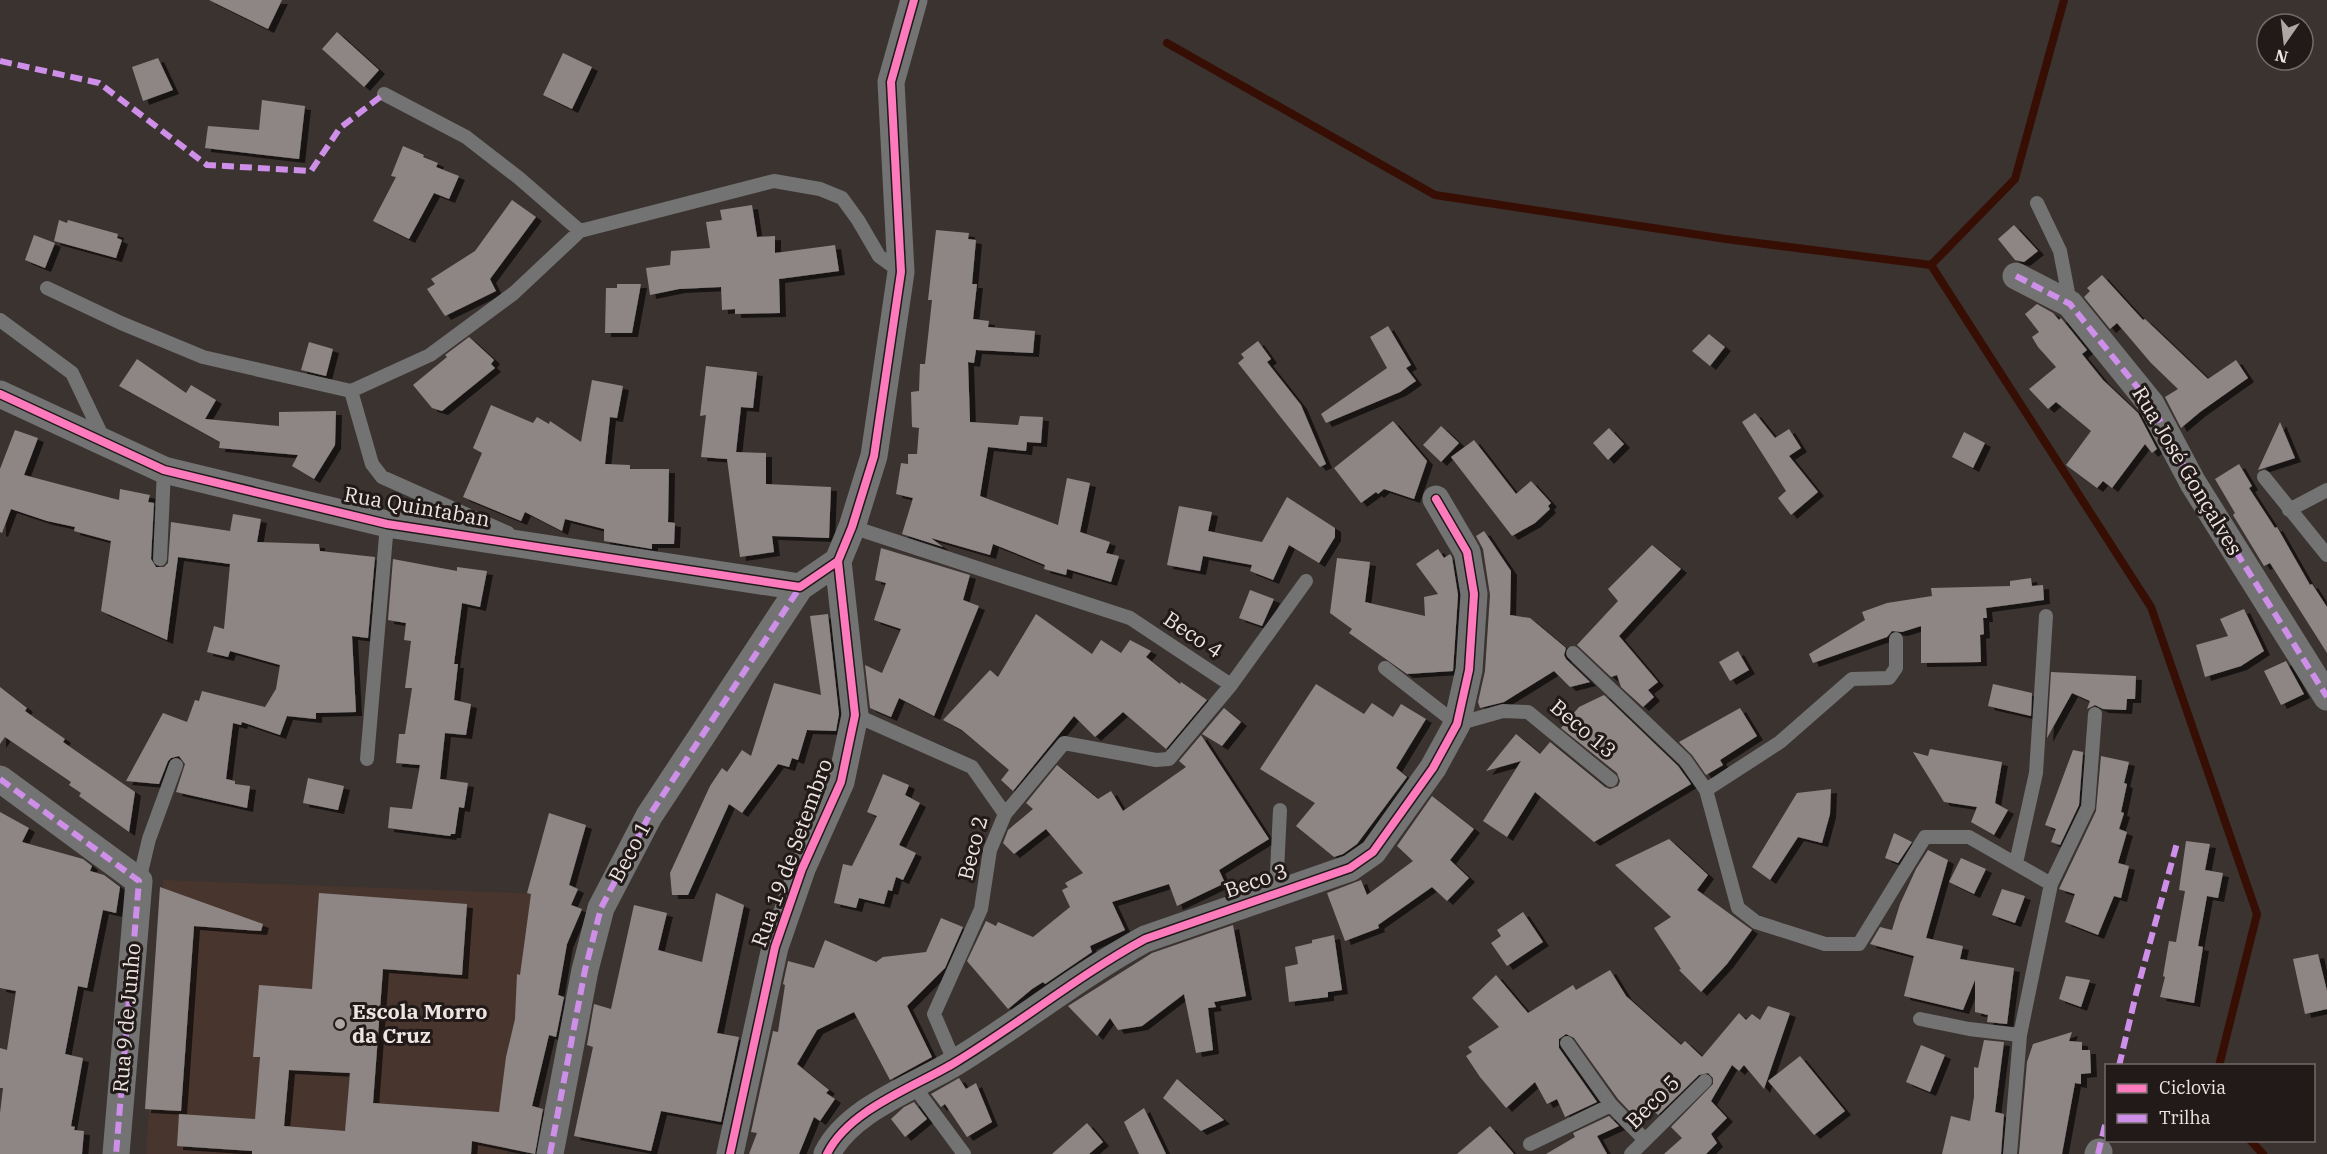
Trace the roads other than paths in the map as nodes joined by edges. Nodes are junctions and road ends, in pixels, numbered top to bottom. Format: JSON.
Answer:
{"nodes":[{"id":1,"x":914,"y":0,"type":"edge"},
{"id":2,"x":384,"y":94,"type":"dead end"},
{"id":3,"x":2037,"y":203,"type":"dead end"},
{"id":4,"x":580,"y":231,"type":"junction"},
{"id":5,"x":901,"y":272,"type":"junction"},
{"id":6,"x":2016,"y":276,"type":"dead end"},
{"id":7,"x":47,"y":288,"type":"dead end"},
{"id":8,"x":2070,"y":304,"type":"junction"},
{"id":9,"x":0,"y":320,"type":"edge"},
{"id":10,"x":351,"y":391,"type":"junction"},
{"id":11,"x":0,"y":394,"type":"edge"},
{"id":12,"x":106,"y":444,"type":"junction"},
{"id":13,"x":164,"y":470,"type":"junction"},
{"id":14,"x":2264,"y":477,"type":"dead end"},
{"id":15,"x":2327,"y":490,"type":"edge"},
{"id":16,"x":1436,"y":499,"type":"dead end"},
{"id":17,"x":2289,"y":510,"type":"junction"},
{"id":18,"x":387,"y":524,"type":"junction"},
{"id":19,"x":852,"y":527,"type":"junction"},
{"id":20,"x":536,"y":546,"type":"junction"},
{"id":21,"x":2327,"y":555,"type":"edge"},
{"id":22,"x":160,"y":559,"type":"dead end"},
{"id":23,"x":838,"y":561,"type":"junction"},
{"id":24,"x":1306,"y":581,"type":"dead end"},
{"id":25,"x":800,"y":587,"type":"junction"},
{"id":26,"x":2046,"y":616,"type":"dead end"},
{"id":27,"x":1896,"y":639,"type":"dead end"},
{"id":28,"x":1574,"y":653,"type":"dead end"},
{"id":29,"x":1385,"y":668,"type":"dead end"},
{"id":30,"x":1231,"y":685,"type":"junction"},
{"id":31,"x":2327,"y":697,"type":"edge"},
{"id":32,"x":2095,"y":714,"type":"dead end"},
{"id":33,"x":855,"y":715,"type":"junction"},
{"id":34,"x":1457,"y":724,"type":"junction"},
{"id":35,"x":367,"y":759,"type":"dead end"},
{"id":36,"x":176,"y":765,"type":"dead end"},
{"id":37,"x":0,"y":779,"type":"edge"},
{"id":38,"x":1611,"y":780,"type":"dead end"},
{"id":39,"x":1706,"y":790,"type":"junction"},
{"id":40,"x":1280,"y":810,"type":"dead end"},
{"id":41,"x":1005,"y":814,"type":"junction"},
{"id":42,"x":2016,"y":863,"type":"junction"},
{"id":43,"x":139,"y":881,"type":"junction"},
{"id":44,"x":2051,"y":884,"type":"junction"},
{"id":45,"x":1276,"y":892,"type":"junction"},
{"id":46,"x":1920,"y":1019,"type":"dead end"},
{"id":47,"x":2020,"y":1035,"type":"junction"},
{"id":48,"x":1567,"y":1042,"type":"dead end"},
{"id":49,"x":955,"y":1063,"type":"junction"},
{"id":50,"x":1705,"y":1081,"type":"dead end"},
{"id":51,"x":913,"y":1085,"type":"junction"},
{"id":52,"x":1611,"y":1105,"type":"junction"},
{"id":53,"x":1645,"y":1140,"type":"junction"},
{"id":54,"x":1530,"y":1144,"type":"dead end"},
{"id":55,"x":116,"y":1154,"type":"edge"},
{"id":56,"x":550,"y":1154,"type":"edge"},
{"id":57,"x":730,"y":1154,"type":"edge"},
{"id":58,"x":827,"y":1154,"type":"edge"},
{"id":59,"x":964,"y":1154,"type":"edge"},
{"id":60,"x":1631,"y":1154,"type":"edge"},
{"id":61,"x":2010,"y":1154,"type":"edge"}],
"edges":[{"from":1,"to":5,"type":"street"},
{"from":2,"to":4,"type":"lane"},
{"from":3,"to":8,"type":"lane"},
{"from":4,"to":5,"type":"lane"},
{"from":4,"to":10,"type":"lane"},
{"from":5,"to":19,"type":"street"},
{"from":6,"to":8,"type":"street","name":"Rua José Gonçalves"},
{"from":7,"to":10,"type":"lane"},
{"from":8,"to":31,"type":"street","name":"Rua José Gonçalves"},
{"from":9,"to":12,"type":"lane"},
{"from":10,"to":20,"type":"lane"},
{"from":11,"to":12,"type":"street","name":"Rua Quintaban"},
{"from":12,"to":13,"type":"street","name":"Rua Quintaban"},
{"from":13,"to":18,"type":"street","name":"Rua Quintaban"},
{"from":13,"to":22,"type":"lane"},
{"from":14,"to":17,"type":"lane"},
{"from":15,"to":17,"type":"lane"},
{"from":16,"to":34,"type":"street","name":"Beco 3"},
{"from":17,"to":21,"type":"lane"},
{"from":18,"to":20,"type":"street","name":"Rua Quintaban"},
{"from":18,"to":35,"type":"lane"},
{"from":19,"to":23,"type":"street"},
{"from":19,"to":30,"type":"lane","name":"Beco 4"},
{"from":20,"to":25,"type":"street","name":"Rua Quintaban"},
{"from":23,"to":25,"type":"street"},
{"from":23,"to":33,"type":"street","name":"Rua 19 de Setembro"},
{"from":24,"to":30,"type":"lane"},
{"from":25,"to":56,"type":"street","name":"Beco 1"},
{"from":26,"to":42,"type":"lane"},
{"from":27,"to":39,"type":"lane"},
{"from":28,"to":39,"type":"lane"},
{"from":29,"to":34,"type":"lane"},
{"from":30,"to":41,"type":"lane","name":"Beco 4"},
{"from":32,"to":44,"type":"lane"},
{"from":33,"to":41,"type":"lane","name":"Beco 2"},
{"from":33,"to":57,"type":"street","name":"Rua 19 de Setembro"},
{"from":34,"to":38,"type":"lane","name":"Beco 13"},
{"from":34,"to":45,"type":"street","name":"Beco 3"},
{"from":36,"to":43,"type":"lane"},
{"from":37,"to":43,"type":"street"},
{"from":39,"to":42,"type":"lane"},
{"from":40,"to":45,"type":"lane"},
{"from":41,"to":49,"type":"lane","name":"Beco 2"},
{"from":42,"to":44,"type":"lane"},
{"from":43,"to":55,"type":"street","name":"Rua 9 de Junho"},
{"from":44,"to":47,"type":"lane"},
{"from":45,"to":49,"type":"street","name":"Beco 3"},
{"from":46,"to":47,"type":"lane"},
{"from":47,"to":61,"type":"lane"},
{"from":48,"to":52,"type":"lane"},
{"from":49,"to":51,"type":"street","name":"Beco 3"},
{"from":50,"to":53,"type":"lane","name":"Beco 5"},
{"from":51,"to":58,"type":"street","name":"Beco 3"},
{"from":51,"to":59,"type":"lane"},
{"from":52,"to":53,"type":"lane"},
{"from":52,"to":54,"type":"lane"},
{"from":53,"to":60,"type":"lane","name":"Beco 5"}]}
